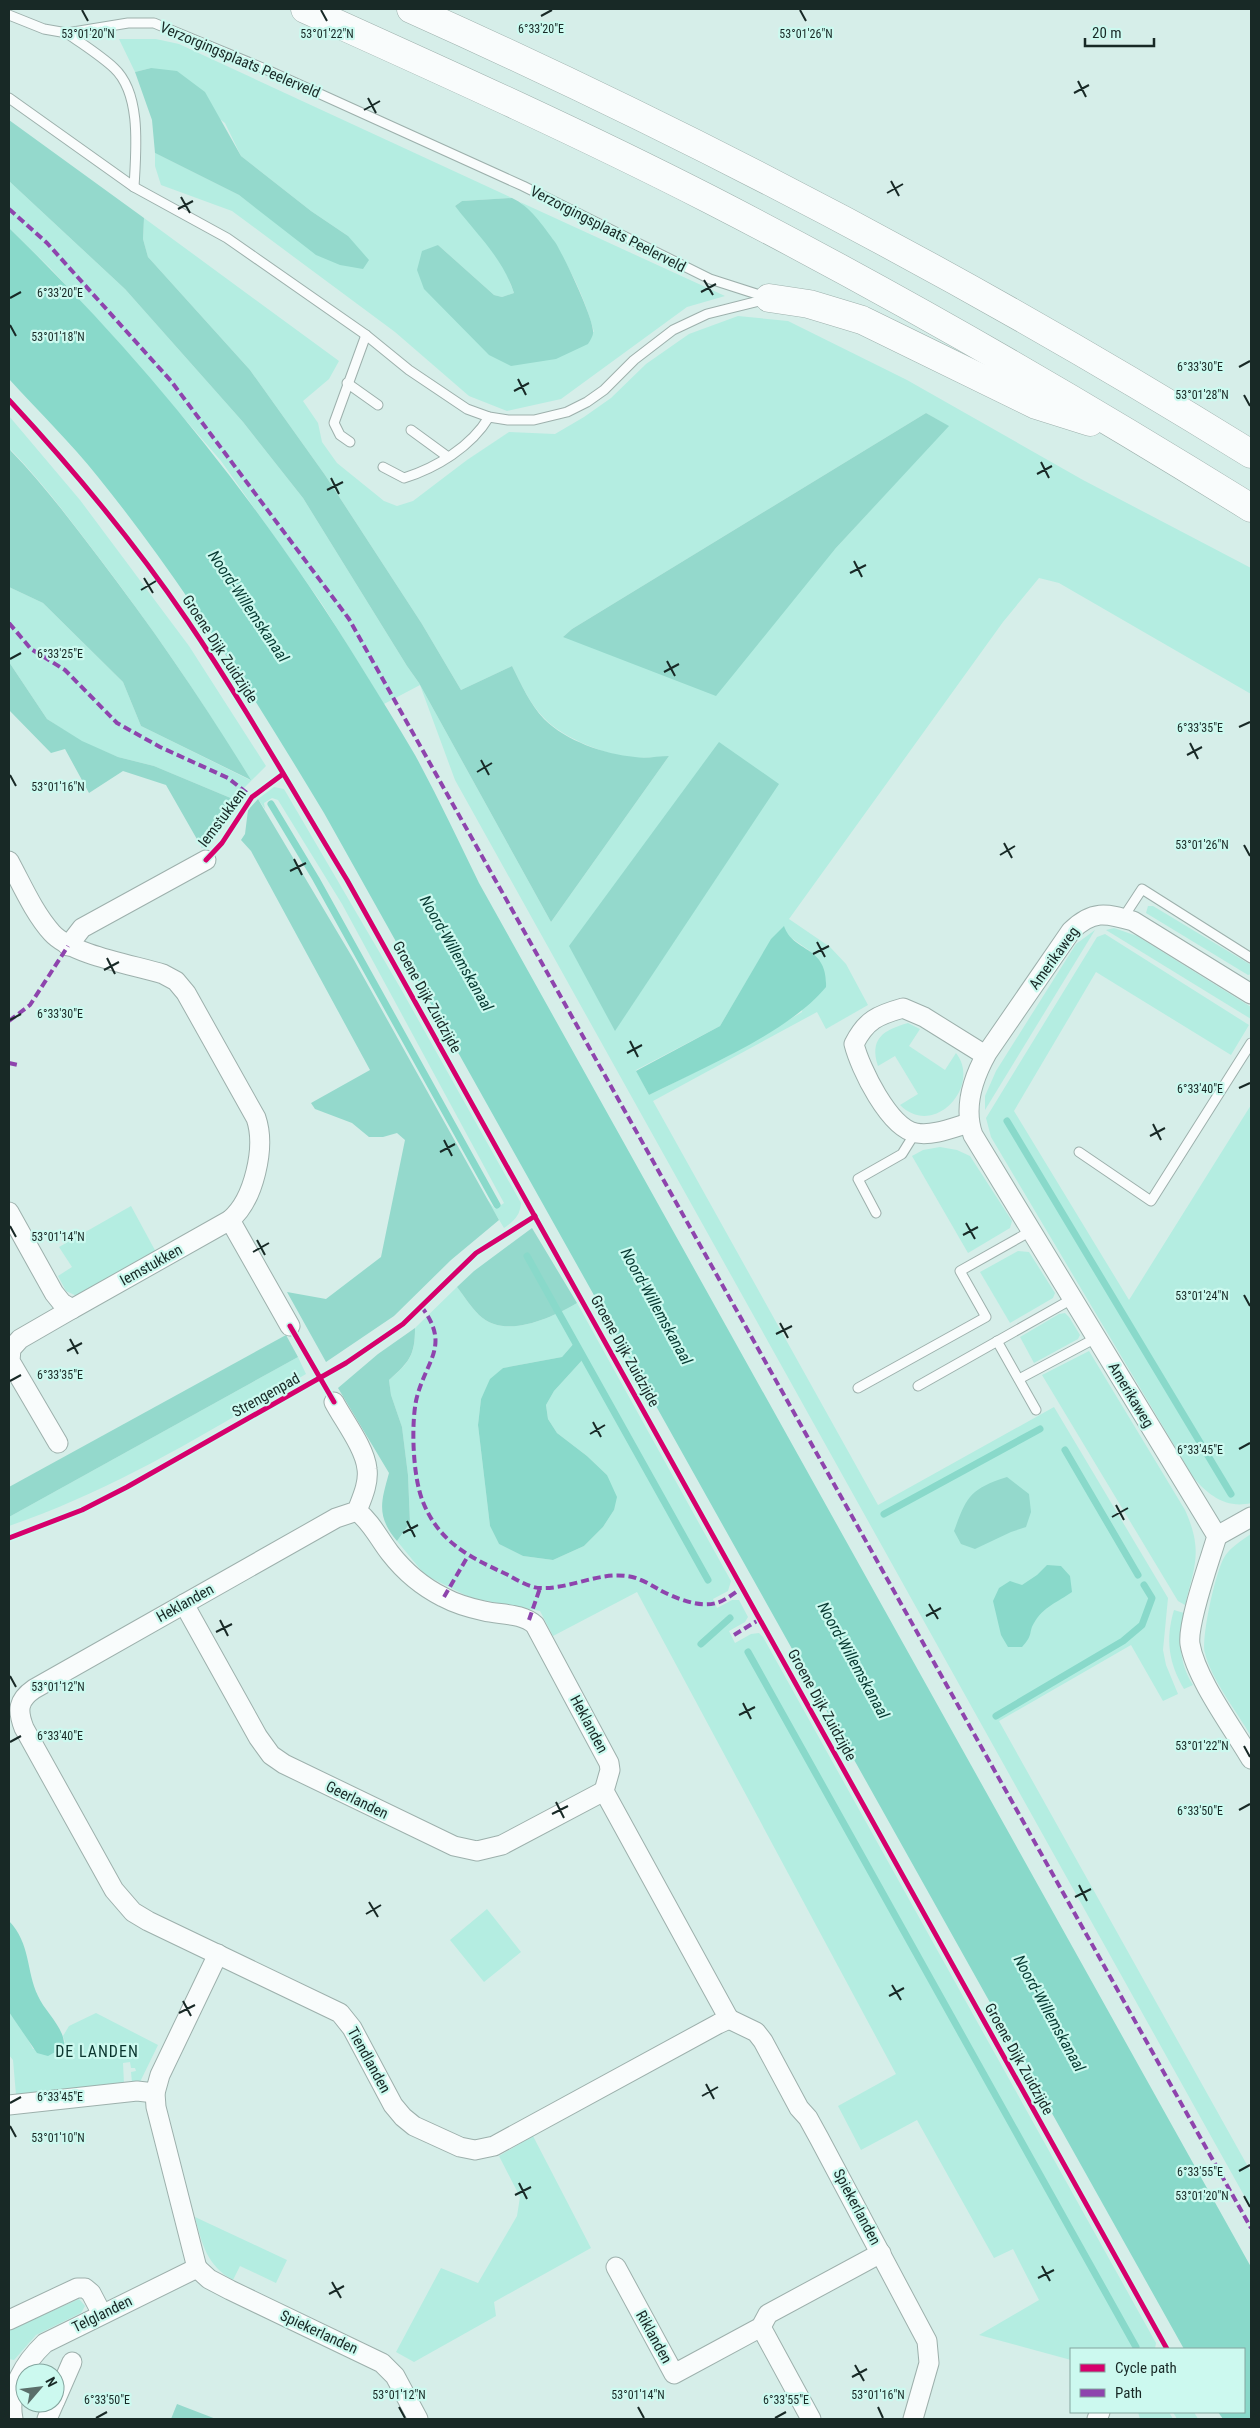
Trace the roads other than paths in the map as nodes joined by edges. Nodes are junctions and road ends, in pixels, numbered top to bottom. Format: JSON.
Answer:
{"nodes":[{"id":1,"x":305,"y":9,"type":"edge"},
{"id":2,"x":411,"y":9,"type":"edge"},
{"id":3,"x":9,"y":15,"type":"edge"},
{"id":4,"x":67,"y":33,"type":"junction"},
{"id":5,"x":9,"y":98,"type":"edge"},
{"id":6,"x":134,"y":187,"type":"junction"},
{"id":7,"x":769,"y":298,"type":"junction"},
{"id":8,"x":366,"y":334,"type":"junction"},
{"id":9,"x":347,"y":383,"type":"junction"},
{"id":10,"x":378,"y":405,"type":"dead end"},
{"id":11,"x":489,"y":417,"type":"junction"},
{"id":12,"x":411,"y":430,"type":"dead end"},
{"id":13,"x":1141,"y":439,"type":"junction"},
{"id":14,"x":350,"y":442,"type":"dead end"},
{"id":15,"x":1251,"y":454,"type":"edge"},
{"id":16,"x":448,"y":457,"type":"junction"},
{"id":17,"x":384,"y":467,"type":"dead end"},
{"id":18,"x":1251,"y":508,"type":"edge"},
{"id":19,"x":206,"y":860,"type":"dead end"},
{"id":20,"x":9,"y":861,"type":"edge"},
{"id":21,"x":1123,"y":918,"type":"junction"},
{"id":22,"x":68,"y":946,"type":"junction"},
{"id":23,"x":1251,"y":958,"type":"edge"},
{"id":24,"x":1251,"y":994,"type":"edge"},
{"id":25,"x":1251,"y":1043,"type":"edge"},
{"id":26,"x":985,"y":1055,"type":"junction"},
{"id":27,"x":969,"y":1123,"type":"junction"},
{"id":28,"x":915,"y":1133,"type":"junction"},
{"id":29,"x":1079,"y":1152,"type":"dead end"},
{"id":30,"x":9,"y":1212,"type":"edge"},
{"id":31,"x":876,"y":1212,"type":"dead end"},
{"id":32,"x":230,"y":1220,"type":"junction"},
{"id":33,"x":1031,"y":1231,"type":"junction"},
{"id":34,"x":1072,"y":1298,"type":"junction"},
{"id":35,"x":72,"y":1309,"type":"junction"},
{"id":36,"x":290,"y":1326,"type":"dead end"},
{"id":37,"x":1096,"y":1338,"type":"junction"},
{"id":38,"x":997,"y":1341,"type":"junction"},
{"id":39,"x":1019,"y":1379,"type":"junction"},
{"id":40,"x":918,"y":1386,"type":"dead end"},
{"id":41,"x":858,"y":1388,"type":"dead end"},
{"id":42,"x":334,"y":1402,"type":"dead end"},
{"id":43,"x":1036,"y":1410,"type":"dead end"},
{"id":44,"x":58,"y":1443,"type":"dead end"},
{"id":45,"x":357,"y":1511,"type":"junction"},
{"id":46,"x":1251,"y":1517,"type":"edge"},
{"id":47,"x":1217,"y":1536,"type":"junction"},
{"id":48,"x":184,"y":1604,"type":"junction"},
{"id":49,"x":14,"y":1703,"type":"edge"},
{"id":50,"x":1251,"y":1759,"type":"edge"},
{"id":51,"x":604,"y":1791,"type":"junction"},
{"id":52,"x":218,"y":1954,"type":"junction"},
{"id":53,"x":729,"y":2020,"type":"junction"},
{"id":54,"x":155,"y":2093,"type":"junction"},
{"id":55,"x":9,"y":2105,"type":"edge"},
{"id":56,"x":882,"y":2253,"type":"junction"},
{"id":57,"x":616,"y":2267,"type":"dead end"},
{"id":58,"x":198,"y":2268,"type":"junction"},
{"id":59,"x":102,"y":2314,"type":"junction"},
{"id":60,"x":9,"y":2320,"type":"edge"},
{"id":61,"x":761,"y":2327,"type":"junction"},
{"id":62,"x":72,"y":2362,"type":"dead end"},
{"id":63,"x":27,"y":2363,"type":"edge"},
{"id":64,"x":65,"y":2377,"type":"edge"},
{"id":65,"x":15,"y":2388,"type":"edge"},
{"id":66,"x":14,"y":2419,"type":"edge"},
{"id":67,"x":418,"y":2419,"type":"edge"},
{"id":68,"x":811,"y":2419,"type":"edge"},
{"id":69,"x":913,"y":2419,"type":"edge"}],
"edges":[{"from":1,"to":13,"type":"highway"},
{"from":2,"to":15,"type":"highway"},
{"from":3,"to":4,"type":"lane","name":"Verzorgingsplaats Peelerveld"},
{"from":4,"to":6,"type":"lane","name":"Verzorgingsplaats Peelerveld"},
{"from":4,"to":7,"type":"lane","name":"Verzorgingsplaats Peelerveld"},
{"from":5,"to":6,"type":"lane"},
{"from":6,"to":8,"type":"lane"},
{"from":7,"to":11,"type":"lane"},
{"from":7,"to":13,"type":"highway"},
{"from":8,"to":9,"type":"lane"},
{"from":8,"to":11,"type":"lane"},
{"from":9,"to":10,"type":"lane"},
{"from":9,"to":14,"type":"lane"},
{"from":11,"to":16,"type":"lane"},
{"from":12,"to":16,"type":"lane"},
{"from":13,"to":18,"type":"highway"},
{"from":16,"to":17,"type":"lane"},
{"from":19,"to":22,"type":"street","name":"Iemstukken"},
{"from":20,"to":22,"type":"street","name":"Iemstukken"},
{"from":21,"to":23,"type":"lane"},
{"from":21,"to":24,"type":"street","name":"Amerikaweg"},
{"from":21,"to":26,"type":"street","name":"Amerikaweg"},
{"from":22,"to":32,"type":"street","name":"Iemstukken"},
{"from":25,"to":29,"type":"lane"},
{"from":26,"to":27,"type":"street","name":"Amerikaweg"},
{"from":26,"to":28,"type":"street"},
{"from":27,"to":28,"type":"street"},
{"from":27,"to":33,"type":"street","name":"Amerikaweg"},
{"from":28,"to":31,"type":"lane"},
{"from":30,"to":35,"type":"street"},
{"from":32,"to":35,"type":"street","name":"Iemstukken"},
{"from":32,"to":36,"type":"street"},
{"from":33,"to":34,"type":"street","name":"Amerikaweg"},
{"from":33,"to":41,"type":"lane"},
{"from":34,"to":37,"type":"street","name":"Amerikaweg"},
{"from":34,"to":38,"type":"lane"},
{"from":35,"to":44,"type":"street","name":"Iemstukken"},
{"from":37,"to":39,"type":"lane"},
{"from":37,"to":47,"type":"street","name":"Amerikaweg"},
{"from":38,"to":39,"type":"lane"},
{"from":38,"to":40,"type":"lane"},
{"from":39,"to":43,"type":"lane"},
{"from":42,"to":45,"type":"street"},
{"from":45,"to":48,"type":"street","name":"Heklanden"},
{"from":45,"to":51,"type":"street","name":"Heklanden"},
{"from":46,"to":47,"type":"street"},
{"from":47,"to":50,"type":"street"},
{"from":48,"to":49,"type":"street","name":"Heklanden"},
{"from":48,"to":51,"type":"street","name":"Geerlanden"},
{"from":49,"to":52,"type":"street","name":"Heklanden"},
{"from":51,"to":53,"type":"street"},
{"from":52,"to":53,"type":"street","name":"Tiendlanden"},
{"from":52,"to":54,"type":"street"},
{"from":53,"to":56,"type":"street","name":"Spiekerlanden"},
{"from":54,"to":55,"type":"street"},
{"from":54,"to":58,"type":"street"},
{"from":56,"to":61,"type":"street","name":"Riklanden"},
{"from":56,"to":69,"type":"street","name":"Spiekerlanden"},
{"from":57,"to":61,"type":"street","name":"Riklanden"},
{"from":58,"to":59,"type":"street","name":"Telglanden"},
{"from":58,"to":67,"type":"street","name":"Spiekerlanden"},
{"from":59,"to":60,"type":"street"},
{"from":59,"to":63,"type":"street","name":"Telglanden"},
{"from":61,"to":68,"type":"street"},
{"from":62,"to":64,"type":"street"},
{"from":65,"to":66,"type":"street","name":"Telglanden"}]}
